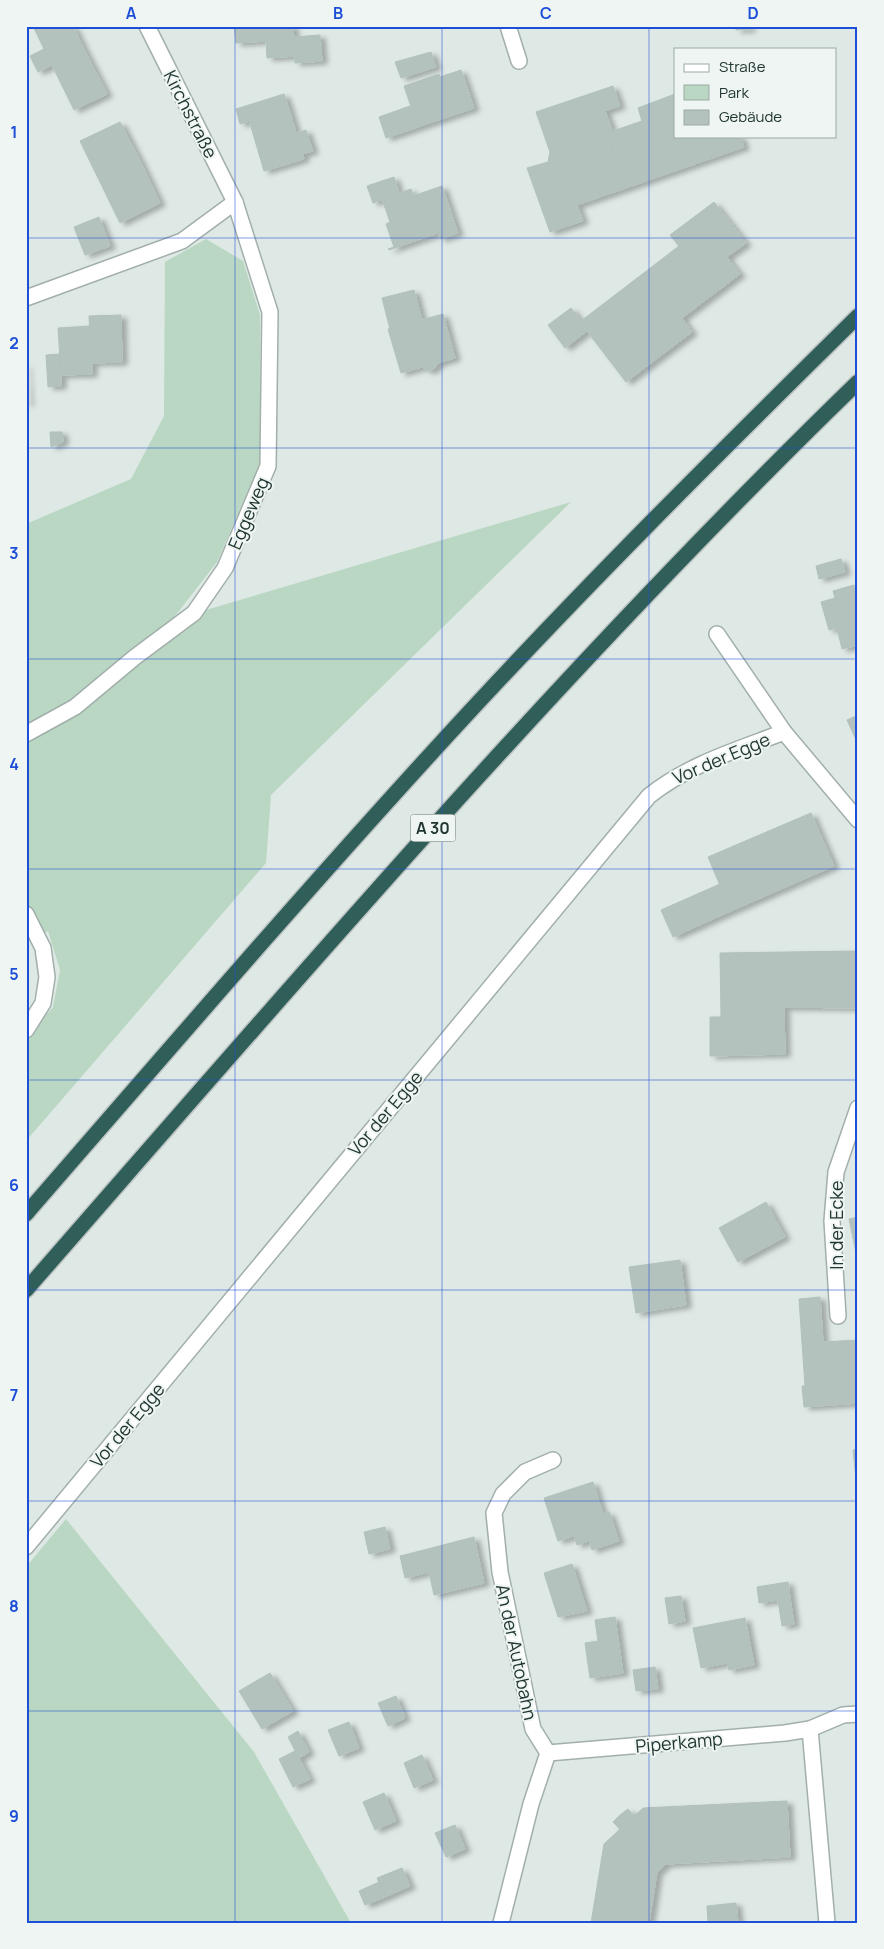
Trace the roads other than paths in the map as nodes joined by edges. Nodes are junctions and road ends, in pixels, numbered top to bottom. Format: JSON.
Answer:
{"nodes":[{"id":1,"x":147,"y":26,"type":"edge"},
{"id":2,"x":508,"y":26,"type":"edge"},
{"id":3,"x":519,"y":61,"type":"dead end"},
{"id":4,"x":235,"y":202,"type":"junction"},
{"id":5,"x":26,"y":298,"type":"edge"},
{"id":6,"x":858,"y":316,"type":"edge"},
{"id":7,"x":858,"y":382,"type":"edge"},
{"id":8,"x":717,"y":634,"type":"dead end"},
{"id":9,"x":784,"y":732,"type":"junction"},
{"id":10,"x":26,"y":734,"type":"edge"},
{"id":11,"x":858,"y":820,"type":"edge"},
{"id":12,"x":26,"y":914,"type":"edge"},
{"id":13,"x":26,"y":1030,"type":"edge"},
{"id":14,"x":858,"y":1108,"type":"edge"},
{"id":15,"x":26,"y":1214,"type":"edge"},
{"id":16,"x":26,"y":1290,"type":"edge"},
{"id":17,"x":838,"y":1316,"type":"dead end"},
{"id":18,"x":553,"y":1460,"type":"dead end"},
{"id":19,"x":26,"y":1547,"type":"edge"},
{"id":20,"x":858,"y":1714,"type":"edge"},
{"id":21,"x":810,"y":1729,"type":"junction"},
{"id":22,"x":548,"y":1753,"type":"junction"},
{"id":23,"x":501,"y":1923,"type":"edge"},
{"id":24,"x":827,"y":1923,"type":"edge"}],
"edges":[{"from":1,"to":4,"type":"street","name":"Kirchstraße"},
{"from":2,"to":3,"type":"street"},
{"from":4,"to":5,"type":"street"},
{"from":4,"to":10,"type":"street","name":"Eggeweg"},
{"from":6,"to":15,"type":"highway","number":"A 30"},
{"from":7,"to":16,"type":"highway","number":"A 30"},
{"from":8,"to":9,"type":"street","name":"Vor der Egge"},
{"from":9,"to":11,"type":"street","name":"Vor der Egge"},
{"from":9,"to":19,"type":"street","name":"Vor der Egge"},
{"from":12,"to":13,"type":"street"},
{"from":14,"to":17,"type":"street","name":"In der Ecke"},
{"from":18,"to":22,"type":"street","name":"An der Autobahn"},
{"from":20,"to":21,"type":"street","name":"Piperkamp"},
{"from":21,"to":22,"type":"street","name":"Piperkamp"},
{"from":21,"to":24,"type":"street"},
{"from":22,"to":23,"type":"street"}]}
